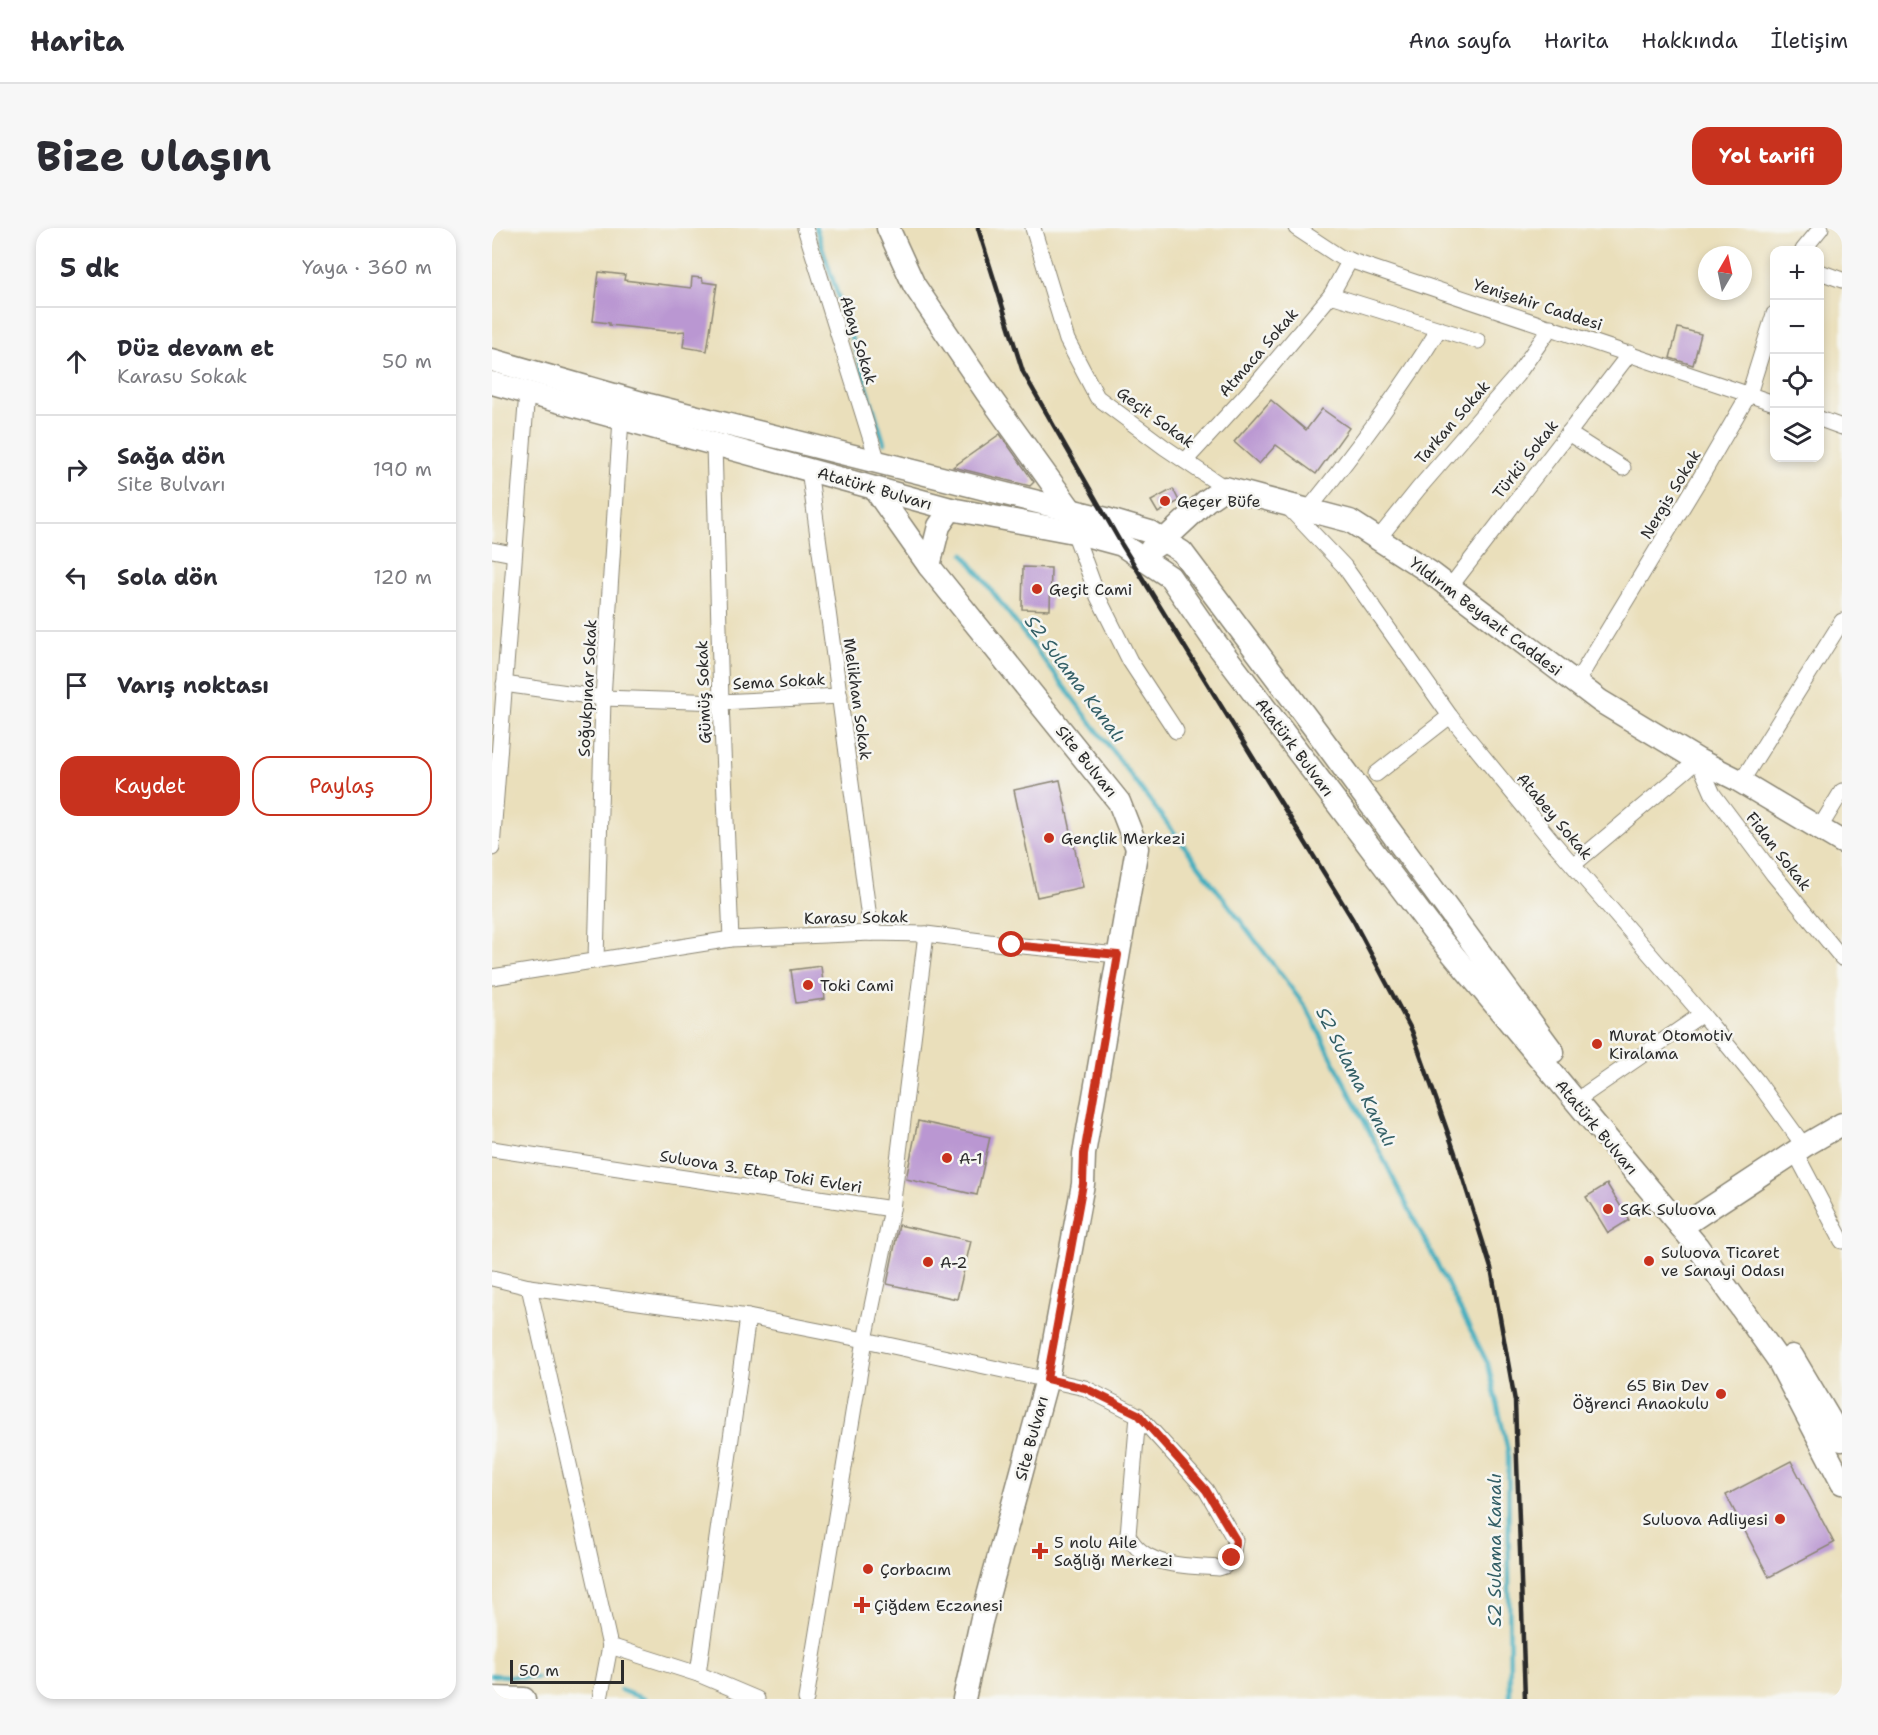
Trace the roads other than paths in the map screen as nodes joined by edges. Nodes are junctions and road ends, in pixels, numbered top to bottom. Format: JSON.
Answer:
{"nodes":[{"id":1,"x":805,"y":228,"type":"edge"},
{"id":2,"x":888,"y":228,"type":"edge"},
{"id":3,"x":1033,"y":228,"type":"edge"},
{"id":4,"x":1296,"y":228,"type":"edge"},
{"id":5,"x":1821,"y":228,"type":"edge"},
{"id":6,"x":1806,"y":246,"type":"edge"},
{"id":7,"x":1350,"y":260,"type":"junction"},
{"id":8,"x":1824,"y":273,"type":"edge"},
{"id":9,"x":1842,"y":280,"type":"edge"},
{"id":10,"x":1331,"y":295,"type":"junction"},
{"id":11,"x":1551,"y":327,"type":"junction"},
{"id":12,"x":1770,"y":327,"type":"edge"},
{"id":13,"x":1439,"y":329,"type":"junction"},
{"id":14,"x":1478,"y":341,"type":"dead end"},
{"id":15,"x":1630,"y":353,"type":"junction"},
{"id":16,"x":492,"y":360,"type":"edge"},
{"id":17,"x":492,"y":383,"type":"edge"},
{"id":18,"x":527,"y":392,"type":"junction"},
{"id":19,"x":1749,"y":394,"type":"junction"},
{"id":20,"x":1770,"y":402,"type":"edge"},
{"id":21,"x":621,"y":418,"type":"junction"},
{"id":22,"x":1824,"y":420,"type":"edge"},
{"id":23,"x":1842,"y":427,"type":"edge"},
{"id":24,"x":1568,"y":433,"type":"junction"},
{"id":25,"x":714,"y":444,"type":"junction"},
{"id":26,"x":1185,"y":461,"type":"junction"},
{"id":27,"x":878,"y":462,"type":"junction"},
{"id":28,"x":1623,"y":468,"type":"dead end"},
{"id":29,"x":809,"y":469,"type":"junction"},
{"id":30,"x":874,"y":488,"type":"junction"},
{"id":31,"x":1225,"y":488,"type":"junction"},
{"id":32,"x":1285,"y":504,"type":"junction"},
{"id":33,"x":951,"y":509,"type":"junction"},
{"id":34,"x":1071,"y":510,"type":"junction"},
{"id":35,"x":1308,"y":510,"type":"junction"},
{"id":36,"x":1074,"y":532,"type":"junction"},
{"id":37,"x":1378,"y":539,"type":"junction"},
{"id":38,"x":1163,"y":541,"type":"junction"},
{"id":39,"x":1122,"y":545,"type":"junction"},
{"id":40,"x":492,"y":550,"type":"edge"},
{"id":41,"x":513,"y":554,"type":"junction"},
{"id":42,"x":929,"y":566,"type":"junction"},
{"id":43,"x":1450,"y":587,"type":"junction"},
{"id":44,"x":1842,"y":621,"type":"edge"},
{"id":45,"x":1576,"y":683,"type":"junction"},
{"id":46,"x":504,"y":684,"type":"junction"},
{"id":47,"x":840,"y":696,"type":"junction"},
{"id":48,"x":603,"y":698,"type":"junction"},
{"id":49,"x":721,"y":702,"type":"junction"},
{"id":50,"x":1449,"y":716,"type":"junction"},
{"id":51,"x":1176,"y":731,"type":"dead end"},
{"id":52,"x":1698,"y":760,"type":"junction"},
{"id":53,"x":1376,"y":774,"type":"dead end"},
{"id":54,"x":1742,"y":783,"type":"junction"},
{"id":55,"x":1842,"y":791,"type":"edge"},
{"id":56,"x":1819,"y":829,"type":"junction"},
{"id":57,"x":1842,"y":842,"type":"edge"},
{"id":58,"x":492,"y":849,"type":"edge"},
{"id":59,"x":1573,"y":865,"type":"junction"},
{"id":60,"x":871,"y":933,"type":"junction"},
{"id":61,"x":926,"y":934,"type":"junction"},
{"id":62,"x":730,"y":939,"type":"junction"},
{"id":63,"x":1118,"y":955,"type":"junction"},
{"id":64,"x":1842,"y":958,"type":"edge"},
{"id":65,"x":596,"y":960,"type":"junction"},
{"id":66,"x":492,"y":976,"type":"edge"},
{"id":67,"x":1702,"y":1014,"type":"junction"},
{"id":68,"x":1587,"y":1093,"type":"junction"},
{"id":69,"x":1842,"y":1124,"type":"edge"},
{"id":70,"x":492,"y":1149,"type":"edge"},
{"id":71,"x":1800,"y":1149,"type":"junction"},
{"id":72,"x":892,"y":1209,"type":"junction"},
{"id":73,"x":1687,"y":1223,"type":"junction"},
{"id":74,"x":1842,"y":1241,"type":"edge"},
{"id":75,"x":492,"y":1278,"type":"edge"},
{"id":76,"x":529,"y":1287,"type":"junction"},
{"id":77,"x":748,"y":1317,"type":"junction"},
{"id":78,"x":865,"y":1340,"type":"junction"},
{"id":79,"x":1047,"y":1379,"type":"junction"},
{"id":80,"x":1138,"y":1414,"type":"junction"},
{"id":81,"x":1842,"y":1440,"type":"edge"},
{"id":82,"x":1842,"y":1483,"type":"edge"},
{"id":83,"x":610,"y":1646,"type":"junction"},
{"id":84,"x":698,"y":1674,"type":"junction"},
{"id":85,"x":600,"y":1699,"type":"edge"},
{"id":86,"x":757,"y":1699,"type":"edge"},
{"id":87,"x":806,"y":1699,"type":"edge"},
{"id":88,"x":964,"y":1699,"type":"edge"}],
"edges":[{"from":1,"to":27,"type":"street","name":"Abay Sokak"},
{"from":2,"to":34,"type":"main road"},
{"from":3,"to":26,"type":"street","name":"Geçit Sokak"},
{"from":4,"to":7,"type":"street","name":"Yenişehir Caddesi"},
{"from":5,"to":6,"type":"street"},
{"from":7,"to":10,"type":"street","name":"Atmaca Sokak"},
{"from":7,"to":11,"type":"street","name":"Yenişehir Caddesi"},
{"from":8,"to":9,"type":"street"},
{"from":10,"to":13,"type":"street"},
{"from":10,"to":26,"type":"street","name":"Atmaca Sokak"},
{"from":11,"to":15,"type":"street","name":"Yenişehir Caddesi"},
{"from":11,"to":37,"type":"street","name":"Tarkan Sokak"},
{"from":12,"to":19,"type":"street","name":"Nergis Sokak"},
{"from":13,"to":14,"type":"street"},
{"from":13,"to":35,"type":"street"},
{"from":15,"to":19,"type":"street","name":"Yenişehir Caddesi"},
{"from":15,"to":24,"type":"street","name":"Türkü Sokak"},
{"from":16,"to":27,"type":"main road","name":"Atatürk Bulvarı"},
{"from":17,"to":18,"type":"main road","name":"Atatürk Bulvarı"},
{"from":18,"to":21,"type":"main road","name":"Atatürk Bulvarı"},
{"from":18,"to":41,"type":"street"},
{"from":19,"to":20,"type":"street","name":"Yenişehir Caddesi"},
{"from":19,"to":45,"type":"street","name":"Nergis Sokak"},
{"from":21,"to":25,"type":"main road","name":"Atatürk Bulvarı"},
{"from":21,"to":48,"type":"street","name":"Soğukpınar Sokak"},
{"from":22,"to":23,"type":"street"},
{"from":24,"to":28,"type":"street"},
{"from":24,"to":43,"type":"street","name":"Türkü Sokak"},
{"from":25,"to":29,"type":"main road","name":"Atatürk Bulvarı"},
{"from":25,"to":49,"type":"street","name":"Gümüş Sokak"},
{"from":26,"to":31,"type":"street","name":"Geçit Sokak"},
{"from":27,"to":34,"type":"main road","name":"Atatürk Bulvarı"},
{"from":29,"to":30,"type":"main road","name":"Atatürk Bulvarı"},
{"from":29,"to":47,"type":"street","name":"Melikhan Sokak"},
{"from":30,"to":33,"type":"main road","name":"Atatürk Bulvarı"},
{"from":30,"to":42,"type":"main road","name":"Site Bulvarı"},
{"from":31,"to":32,"type":"main road","name":"Yıldırım Beyazıt Caddesi"},
{"from":31,"to":38,"type":"main road"},
{"from":32,"to":35,"type":"main road","name":"Yıldırım Beyazıt Caddesi"},
{"from":32,"to":50,"type":"street","name":"Atabey Sokak"},
{"from":33,"to":36,"type":"main road","name":"Atatürk Bulvarı"},
{"from":33,"to":42,"type":"main road"},
{"from":34,"to":36,"type":"main road"},
{"from":34,"to":38,"type":"main road","name":"Atatürk Bulvarı"},
{"from":35,"to":37,"type":"main road","name":"Yıldırım Beyazıt Caddesi"},
{"from":36,"to":39,"type":"main road","name":"Atatürk Bulvarı"},
{"from":36,"to":51,"type":"street"},
{"from":37,"to":43,"type":"main road","name":"Yıldırım Beyazıt Caddesi"},
{"from":38,"to":39,"type":"main road"},
{"from":38,"to":68,"type":"main road","name":"Atatürk Bulvarı"},
{"from":39,"to":73,"type":"main road","name":"Atatürk Bulvarı"},
{"from":40,"to":41,"type":"street"},
{"from":41,"to":46,"type":"street"},
{"from":42,"to":63,"type":"main road","name":"Site Bulvarı"},
{"from":43,"to":45,"type":"main road","name":"Yıldırım Beyazıt Caddesi"},
{"from":44,"to":54,"type":"street"},
{"from":45,"to":52,"type":"main road","name":"Yıldırım Beyazıt Caddesi"},
{"from":46,"to":48,"type":"street","name":"Sema Sokak"},
{"from":46,"to":58,"type":"street"},
{"from":47,"to":49,"type":"street","name":"Sema Sokak"},
{"from":47,"to":60,"type":"street","name":"Melikhan Sokak"},
{"from":48,"to":49,"type":"street","name":"Sema Sokak"},
{"from":48,"to":65,"type":"street","name":"Soğukpınar Sokak"},
{"from":49,"to":62,"type":"street","name":"Gümüş Sokak"},
{"from":50,"to":53,"type":"street"},
{"from":50,"to":59,"type":"street","name":"Atabey Sokak"},
{"from":52,"to":54,"type":"main road","name":"Yıldırım Beyazıt Caddesi"},
{"from":52,"to":59,"type":"street"},
{"from":52,"to":64,"type":"street","name":"Fidan Sokak"},
{"from":54,"to":56,"type":"main road","name":"Yıldırım Beyazıt Caddesi"},
{"from":55,"to":56,"type":"street"},
{"from":56,"to":57,"type":"main road","name":"Yıldırım Beyazıt Caddesi"},
{"from":59,"to":67,"type":"street","name":"Atabey Sokak"},
{"from":60,"to":61,"type":"street","name":"Karasu Sokak"},
{"from":60,"to":62,"type":"street","name":"Karasu Sokak"},
{"from":61,"to":63,"type":"street","name":"Karasu Sokak"},
{"from":61,"to":72,"type":"street"},
{"from":62,"to":65,"type":"street","name":"Karasu Sokak"},
{"from":63,"to":79,"type":"main road","name":"Site Bulvarı"},
{"from":65,"to":66,"type":"street","name":"Karasu Sokak"},
{"from":67,"to":68,"type":"street"},
{"from":67,"to":71,"type":"street","name":"Atabey Sokak"},
{"from":68,"to":73,"type":"main road","name":"Atatürk Bulvarı"},
{"from":69,"to":71,"type":"main road"},
{"from":70,"to":72,"type":"street","name":"Suluova 3. Etap Toki Evleri"},
{"from":71,"to":73,"type":"main road"},
{"from":71,"to":74,"type":"street","name":"Atabey Sokak"},
{"from":72,"to":78,"type":"street"},
{"from":73,"to":81,"type":"main road","name":"Atatürk Bulvarı"},
{"from":73,"to":82,"type":"main road","name":"Atatürk Bulvarı"},
{"from":75,"to":76,"type":"street"},
{"from":76,"to":77,"type":"street"},
{"from":76,"to":83,"type":"street"},
{"from":77,"to":78,"type":"street"},
{"from":77,"to":84,"type":"street"},
{"from":78,"to":79,"type":"street"},
{"from":78,"to":87,"type":"street"},
{"from":79,"to":80,"type":"street"},
{"from":79,"to":88,"type":"main road","name":"Site Bulvarı"},
{"from":80,"to":80,"type":"street"},
{"from":83,"to":84,"type":"street"},
{"from":83,"to":85,"type":"street"},
{"from":84,"to":86,"type":"street"}]}
